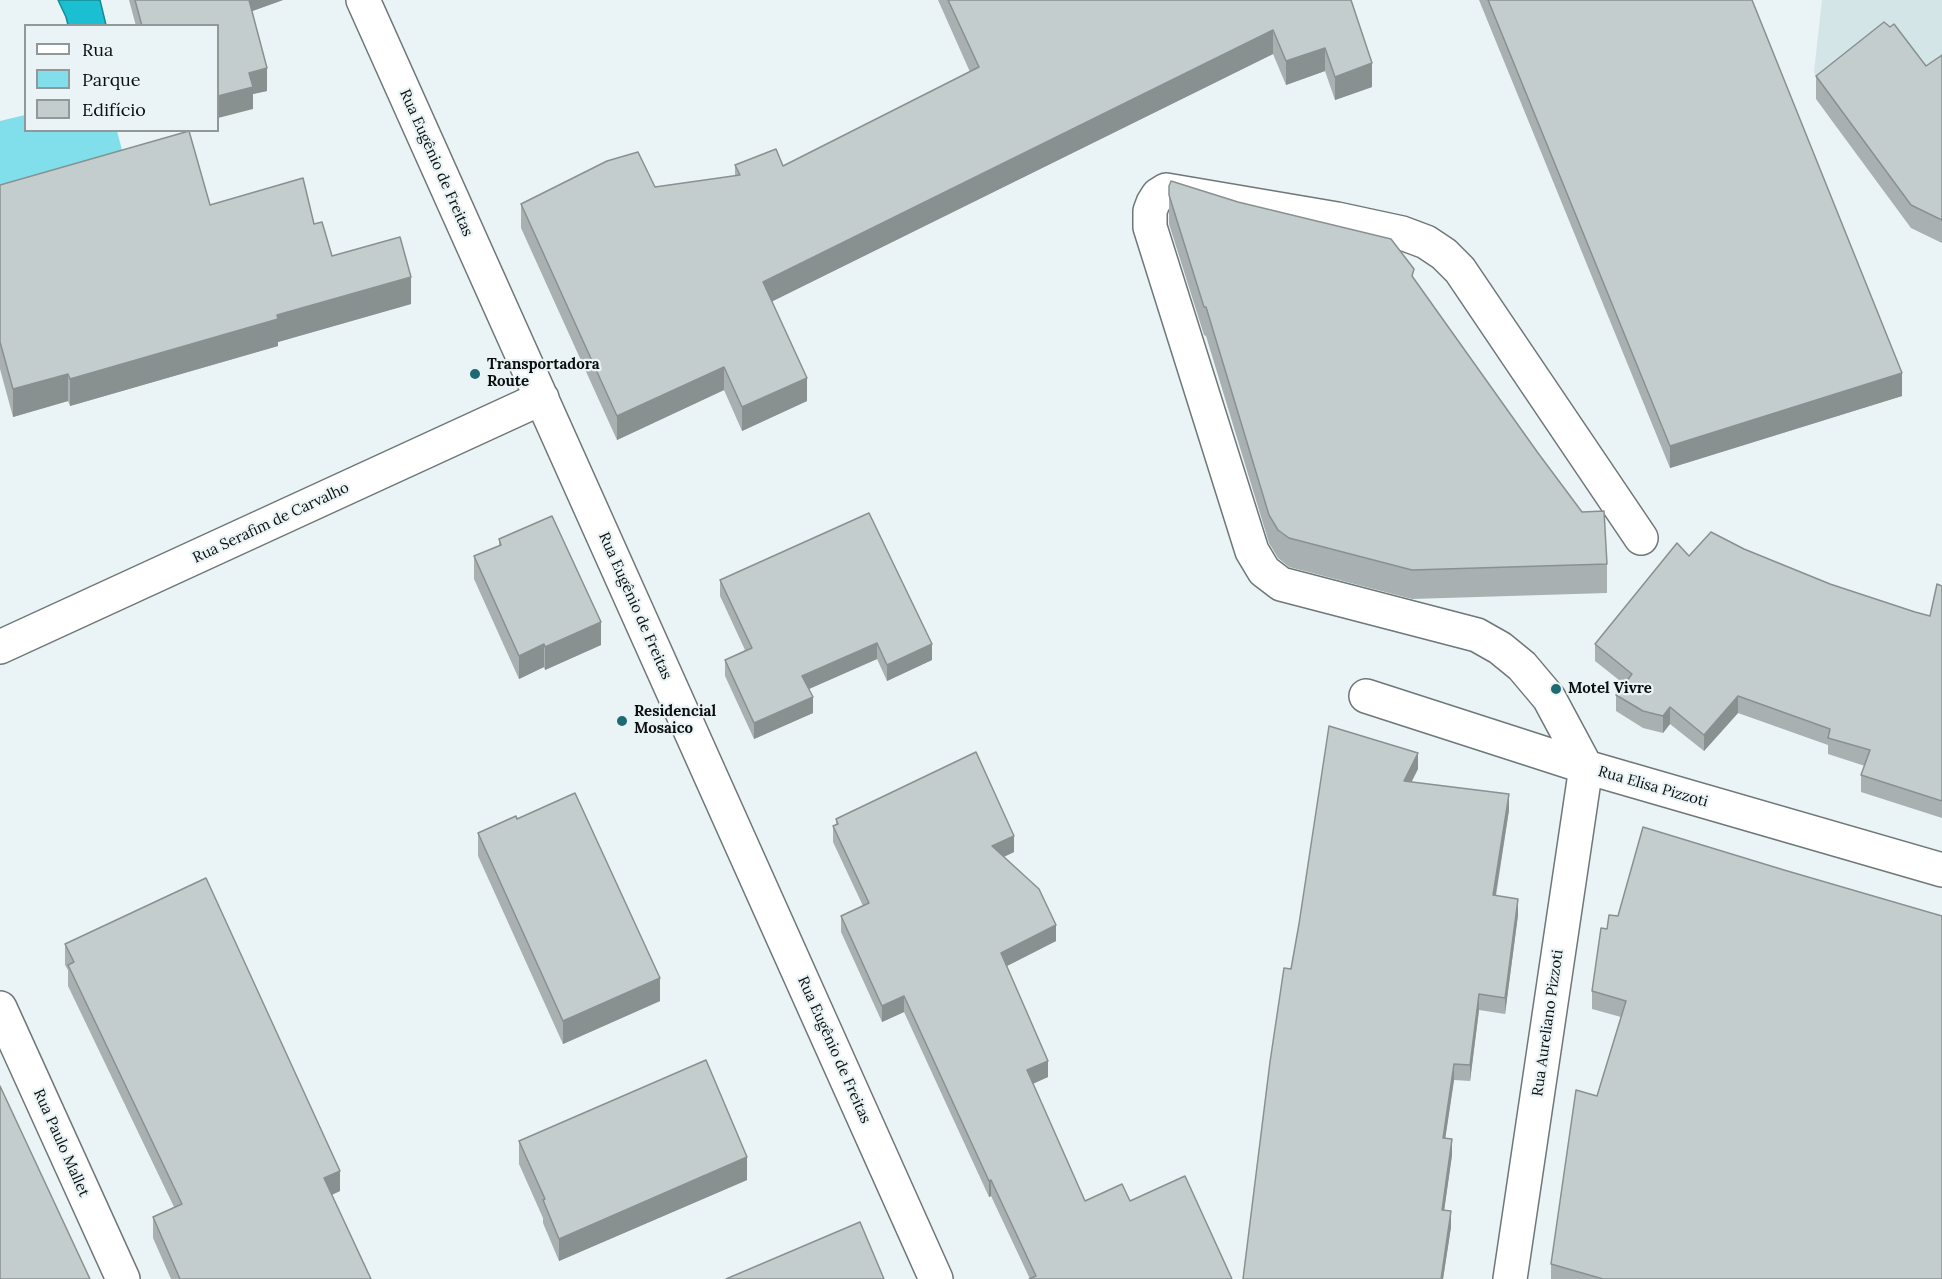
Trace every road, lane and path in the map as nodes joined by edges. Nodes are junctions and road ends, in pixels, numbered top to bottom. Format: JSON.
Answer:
{"nodes":[{"id":1,"x":363,"y":0,"type":"edge"},
{"id":2,"x":542,"y":398,"type":"junction"},
{"id":3,"x":1641,"y":538,"type":"dead end"},
{"id":4,"x":0,"y":647,"type":"edge"},
{"id":5,"x":1366,"y":696,"type":"dead end"},
{"id":6,"x":1586,"y":767,"type":"junction"},
{"id":7,"x":1942,"y":870,"type":"edge"},
{"id":8,"x":0,"y":1008,"type":"edge"},
{"id":9,"x":123,"y":1279,"type":"edge"},
{"id":10,"x":936,"y":1279,"type":"edge"},
{"id":11,"x":1510,"y":1279,"type":"edge"}],
"edges":[{"from":1,"to":2,"type":"street","name":"Rua Eugênio de Freitas"},
{"from":2,"to":4,"type":"street","name":"Rua Serafim de Carvalho"},
{"from":2,"to":10,"type":"street","name":"Rua Eugênio de Freitas"},
{"from":3,"to":6,"type":"street"},
{"from":5,"to":6,"type":"street","name":"Rua Elisa Pizzoti"},
{"from":6,"to":7,"type":"street","name":"Rua Elisa Pizzoti"},
{"from":6,"to":11,"type":"street","name":"Rua Aureliano Pizzoti"},
{"from":8,"to":9,"type":"street","name":"Rua Paulo Mallet"}]}
